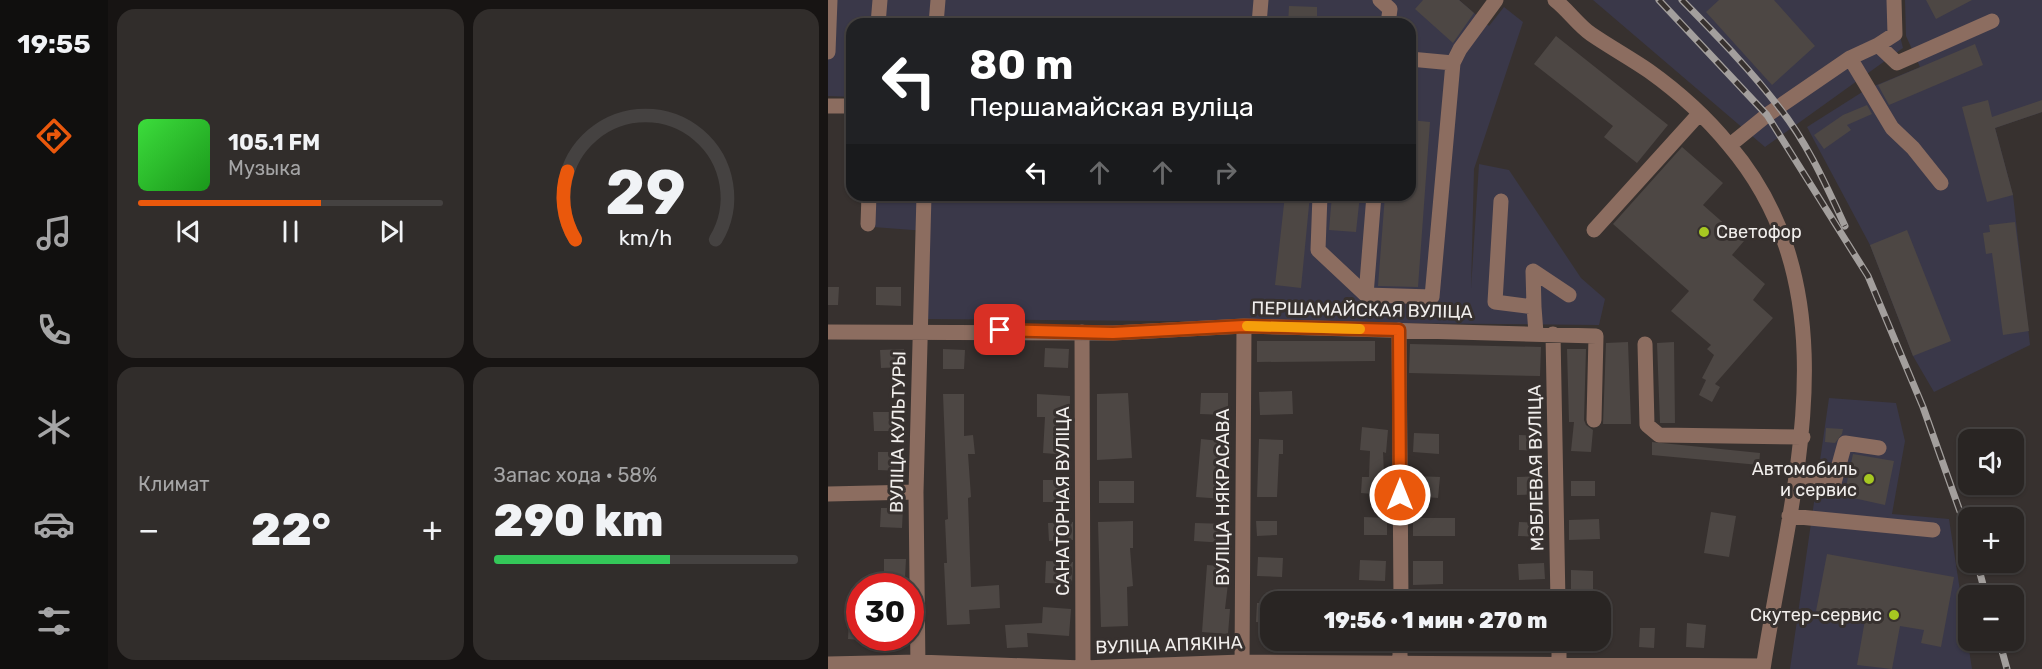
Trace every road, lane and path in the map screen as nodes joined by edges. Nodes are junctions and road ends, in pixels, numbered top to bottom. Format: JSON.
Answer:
{"nodes":[{"id":1,"x":830,"y":0,"type":"edge"},
{"id":2,"x":880,"y":0,"type":"edge"},
{"id":3,"x":938,"y":0,"type":"edge"},
{"id":4,"x":1261,"y":0,"type":"edge"},
{"id":5,"x":1380,"y":0,"type":"edge"},
{"id":6,"x":1496,"y":0,"type":"edge"},
{"id":7,"x":1555,"y":0,"type":"edge"},
{"id":8,"x":1894,"y":0,"type":"edge"},
{"id":9,"x":878,"y":18,"type":"edge"},
{"id":10,"x":936,"y":18,"type":"edge"},
{"id":11,"x":1260,"y":18,"type":"edge"},
{"id":12,"x":1389,"y":18,"type":"edge"},
{"id":13,"x":1992,"y":21,"type":"dead end"},
{"id":14,"x":1878,"y":45,"type":"junction"},
{"id":15,"x":828,"y":52,"type":"edge"},
{"id":16,"x":1850,"y":58,"type":"junction"},
{"id":17,"x":1416,"y":60,"type":"edge"},
{"id":18,"x":1453,"y":63,"type":"junction"},
{"id":19,"x":828,"y":106,"type":"edge"},
{"id":20,"x":846,"y":106,"type":"edge"},
{"id":21,"x":1699,"y":114,"type":"junction"},
{"id":22,"x":1730,"y":145,"type":"junction"},
{"id":23,"x":1941,"y":183,"type":"dead end"},
{"id":24,"x":869,"y":201,"type":"edge"},
{"id":25,"x":924,"y":201,"type":"edge"},
{"id":26,"x":1320,"y":201,"type":"edge"},
{"id":27,"x":1374,"y":201,"type":"edge"},
{"id":28,"x":1501,"y":201,"type":"dead end"},
{"id":29,"x":868,"y":224,"type":"dead end"},
{"id":30,"x":1594,"y":230,"type":"dead end"},
{"id":31,"x":1366,"y":295,"type":"junction"},
{"id":32,"x":1569,"y":295,"type":"dead end"},
{"id":33,"x":1534,"y":306,"type":"junction"},
{"id":34,"x":1244,"y":326,"type":"junction"},
{"id":35,"x":1399,"y":330,"type":"junction"},
{"id":36,"x":919,"y":331,"type":"junction"},
{"id":37,"x":828,"y":332,"type":"edge"},
{"id":38,"x":1082,"y":332,"type":"junction"},
{"id":39,"x":1536,"y":333,"type":"junction"},
{"id":40,"x":1552,"y":334,"type":"junction"},
{"id":41,"x":1645,"y":344,"type":"dead end"},
{"id":42,"x":1594,"y":420,"type":"dead end"},
{"id":43,"x":1803,"y":437,"type":"junction"},
{"id":44,"x":1879,"y":448,"type":"dead end"},
{"id":45,"x":1796,"y":477,"type":"junction"},
{"id":46,"x":916,"y":492,"type":"junction"},
{"id":47,"x":828,"y":494,"type":"edge"},
{"id":48,"x":1789,"y":516,"type":"junction"},
{"id":49,"x":1933,"y":530,"type":"dead end"},
{"id":50,"x":1401,"y":591,"type":"edge"},
{"id":51,"x":1558,"y":591,"type":"edge"},
{"id":52,"x":828,"y":664,"type":"edge"},
{"id":53,"x":1242,"y":665,"type":"edge"},
{"id":54,"x":918,"y":666,"type":"edge"},
{"id":55,"x":1400,"y":666,"type":"edge"},
{"id":56,"x":1559,"y":666,"type":"edge"},
{"id":57,"x":1083,"y":668,"type":"edge"},
{"id":58,"x":1763,"y":668,"type":"edge"}],
"edges":[{"from":1,"to":15,"type":"street"},
{"from":2,"to":9,"type":"street"},
{"from":3,"to":10,"type":"street"},
{"from":4,"to":11,"type":"street"},
{"from":5,"to":12,"type":"street"},
{"from":6,"to":18,"type":"street"},
{"from":7,"to":21,"type":"street"},
{"from":8,"to":14,"type":"street"},
{"from":13,"to":14,"type":"street"},
{"from":14,"to":16,"type":"street"},
{"from":16,"to":22,"type":"street"},
{"from":16,"to":23,"type":"street"},
{"from":17,"to":18,"type":"street"},
{"from":18,"to":31,"type":"street"},
{"from":19,"to":20,"type":"street"},
{"from":21,"to":22,"type":"street"},
{"from":21,"to":30,"type":"street"},
{"from":22,"to":43,"type":"street"},
{"from":24,"to":29,"type":"street"},
{"from":25,"to":36,"type":"street","name":"ВУЛІЦА КУЛЬТУРЫ"},
{"from":26,"to":31,"type":"street"},
{"from":27,"to":31,"type":"street"},
{"from":28,"to":33,"type":"street"},
{"from":32,"to":33,"type":"street"},
{"from":33,"to":39,"type":"street"},
{"from":34,"to":35,"type":"street","name":"ПЕРШАМАЙСКАЯ ВУЛІЦА"},
{"from":34,"to":38,"type":"street","name":"ПЕРШАМАЙСКАЯ ВУЛІЦА"},
{"from":34,"to":53,"type":"street","name":"ВУЛІЦА НЯКРАСАВА"},
{"from":35,"to":39,"type":"street","name":"ПЕРШАМАЙСКАЯ ВУЛІЦА"},
{"from":35,"to":50,"type":"street"},
{"from":36,"to":37,"type":"street","name":"ПЕРШАМАЙСКАЯ ВУЛІЦА"},
{"from":36,"to":38,"type":"street","name":"ПЕРШАМАЙСКАЯ ВУЛІЦА"},
{"from":36,"to":46,"type":"street","name":"ВУЛІЦА КУЛЬТУРЫ"},
{"from":38,"to":57,"type":"street","name":"САНАТОРНАЯ ВУЛІЦА"},
{"from":39,"to":40,"type":"street","name":"ПЕРШАМАЙСКАЯ ВУЛІЦА"},
{"from":40,"to":42,"type":"street","name":"ПЕРШАМАЙСКАЯ ВУЛІЦА"},
{"from":40,"to":51,"type":"street","name":"МЭБЛЕВАЯ ВУЛІЦА"},
{"from":41,"to":43,"type":"street"},
{"from":43,"to":45,"type":"street"},
{"from":44,"to":45,"type":"street"},
{"from":45,"to":48,"type":"street"},
{"from":46,"to":47,"type":"street"},
{"from":46,"to":54,"type":"street","name":"ВУЛІЦА КУЛЬТУРЫ"},
{"from":48,"to":49,"type":"street"},
{"from":48,"to":58,"type":"street"},
{"from":52,"to":54,"type":"street","name":"ВУЛІЦА АПЯКІНА"},
{"from":53,"to":55,"type":"street","name":"ВУЛІЦА АПЯКІНА"},
{"from":53,"to":57,"type":"street","name":"ВУЛІЦА АПЯКІНА"},
{"from":54,"to":57,"type":"street","name":"ВУЛІЦА АПЯКІНА"},
{"from":55,"to":56,"type":"street","name":"ВУЛІЦА АПЯКІНА"},
{"from":56,"to":58,"type":"street","name":"ВУЛІЦА АПЯКІНА"}]}
